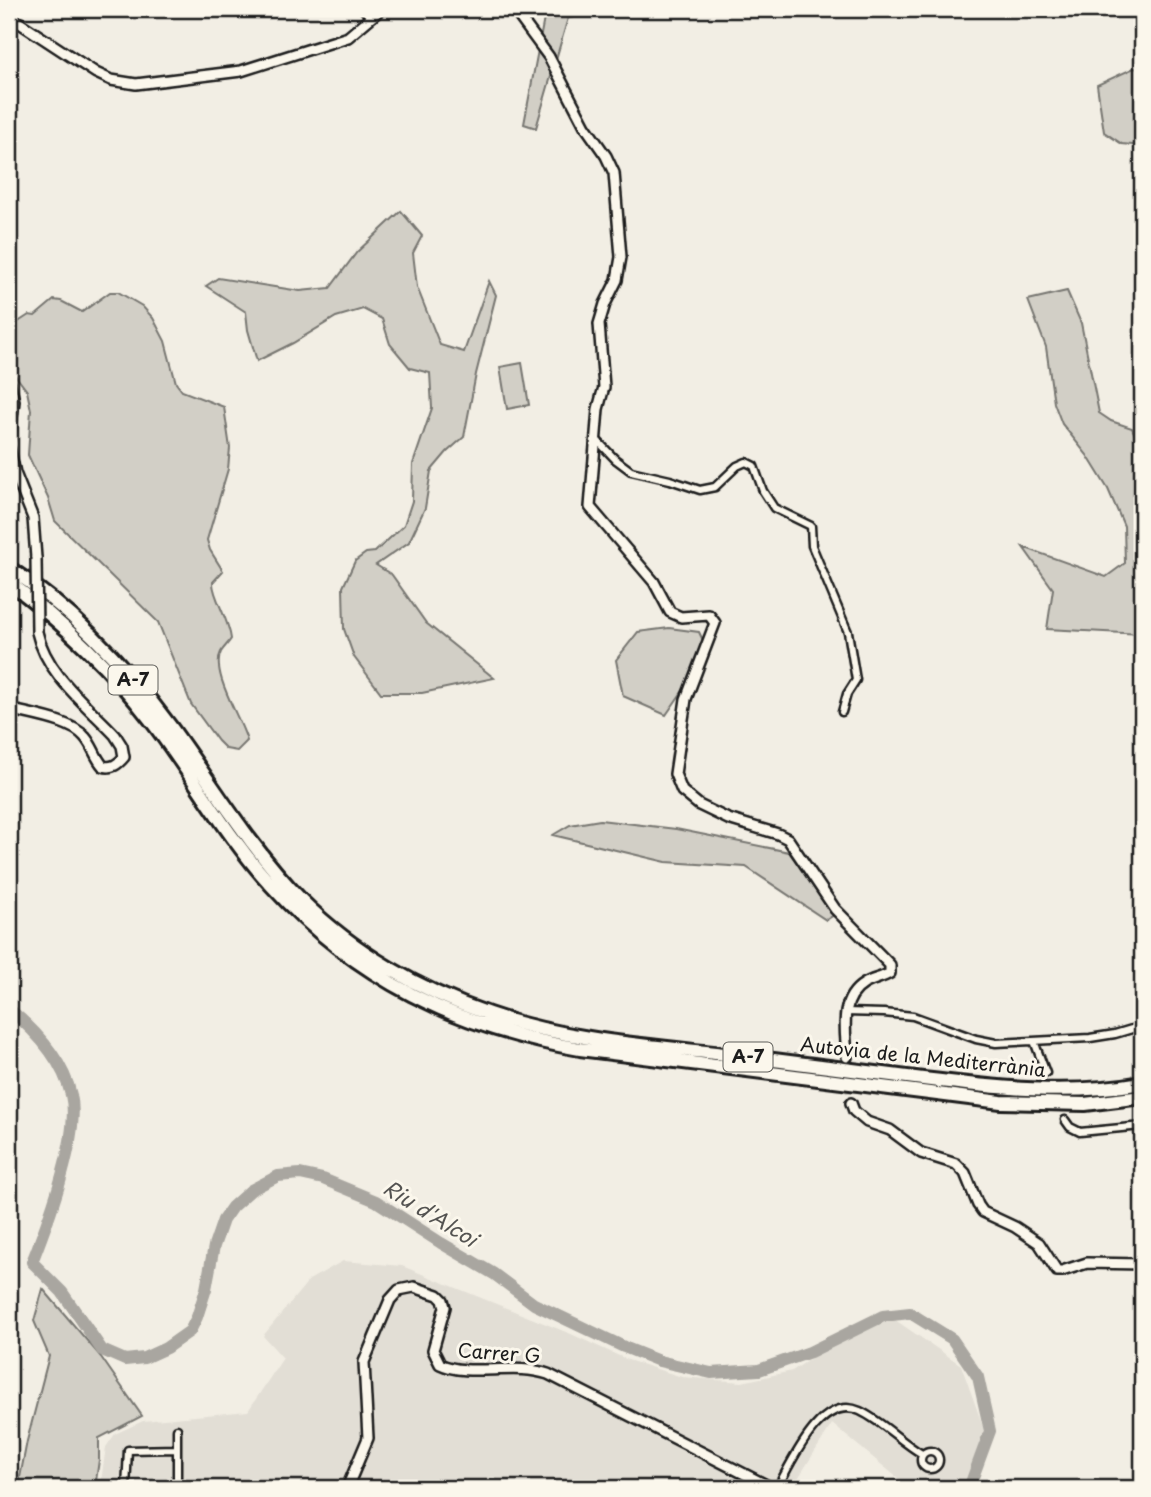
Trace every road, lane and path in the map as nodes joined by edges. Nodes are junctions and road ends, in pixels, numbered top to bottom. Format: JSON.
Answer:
{"nodes":[{"id":1,"x":363,"y":9,"type":"edge"},
{"id":2,"x":382,"y":9,"type":"edge"},
{"id":3,"x":509,"y":9,"type":"edge"},
{"id":4,"x":9,"y":16,"type":"edge"},
{"id":5,"x":371,"y":18,"type":"junction"},
{"id":6,"x":9,"y":380,"type":"edge"},
{"id":7,"x":595,"y":438,"type":"junction"},
{"id":8,"x":9,"y":444,"type":"edge"},
{"id":9,"x":9,"y":568,"type":"edge"},
{"id":10,"x":9,"y":582,"type":"edge"},
{"id":11,"x":9,"y":709,"type":"edge"},
{"id":12,"x":842,"y":712,"type":"dead end"},
{"id":13,"x":365,"y":959,"type":"junction"},
{"id":14,"x":845,"y":1012,"type":"junction"},
{"id":15,"x":1142,"y":1026,"type":"edge"},
{"id":16,"x":1034,"y":1041,"type":"junction"},
{"id":17,"x":847,"y":1057,"type":"tunnel mouth"},
{"id":18,"x":1046,"y":1073,"type":"tunnel mouth"},
{"id":19,"x":1142,"y":1083,"type":"edge"},
{"id":20,"x":1142,"y":1097,"type":"edge"},
{"id":21,"x":851,"y":1103,"type":"tunnel mouth"},
{"id":22,"x":1065,"y":1120,"type":"dead end"},
{"id":23,"x":1142,"y":1126,"type":"edge"},
{"id":24,"x":1142,"y":1264,"type":"edge"},
{"id":25,"x":177,"y":1429,"type":"dead end"},
{"id":26,"x":177,"y":1449,"type":"junction"},
{"id":27,"x":922,"y":1454,"type":"dead end"},
{"id":28,"x":127,"y":1488,"type":"edge"},
{"id":29,"x":177,"y":1488,"type":"edge"},
{"id":30,"x":347,"y":1488,"type":"edge"},
{"id":31,"x":775,"y":1488,"type":"edge"}],
"edges":[{"from":1,"to":5,"type":"street"},
{"from":2,"to":5,"type":"street"},
{"from":3,"to":7,"type":"street"},
{"from":4,"to":5,"type":"street"},
{"from":6,"to":8,"type":"street"},
{"from":7,"to":12,"type":"street"},
{"from":7,"to":14,"type":"street"},
{"from":8,"to":11,"type":"street","bridge":true},
{"from":9,"to":13,"type":"highway","name":"Autovia de la Mediterrània","number":"A-7"},
{"from":10,"to":13,"type":"highway","name":"Autovia de la Mediterrània","number":"A-7"},
{"from":13,"to":19,"type":"highway","name":"Autovia de la Mediterrània","number":"A-7"},
{"from":13,"to":20,"type":"highway","name":"Autovia de la Mediterrània","number":"A-7"},
{"from":14,"to":16,"type":"street"},
{"from":14,"to":17,"type":"street"},
{"from":15,"to":16,"type":"street"},
{"from":16,"to":18,"type":"street"},
{"from":21,"to":24,"type":"street"},
{"from":22,"to":23,"type":"street"},
{"from":25,"to":26,"type":"street"},
{"from":26,"to":28,"type":"street"},
{"from":26,"to":29,"type":"street"},
{"from":27,"to":31,"type":"street"},
{"from":30,"to":31,"type":"street","name":"Carrer G"}]}
